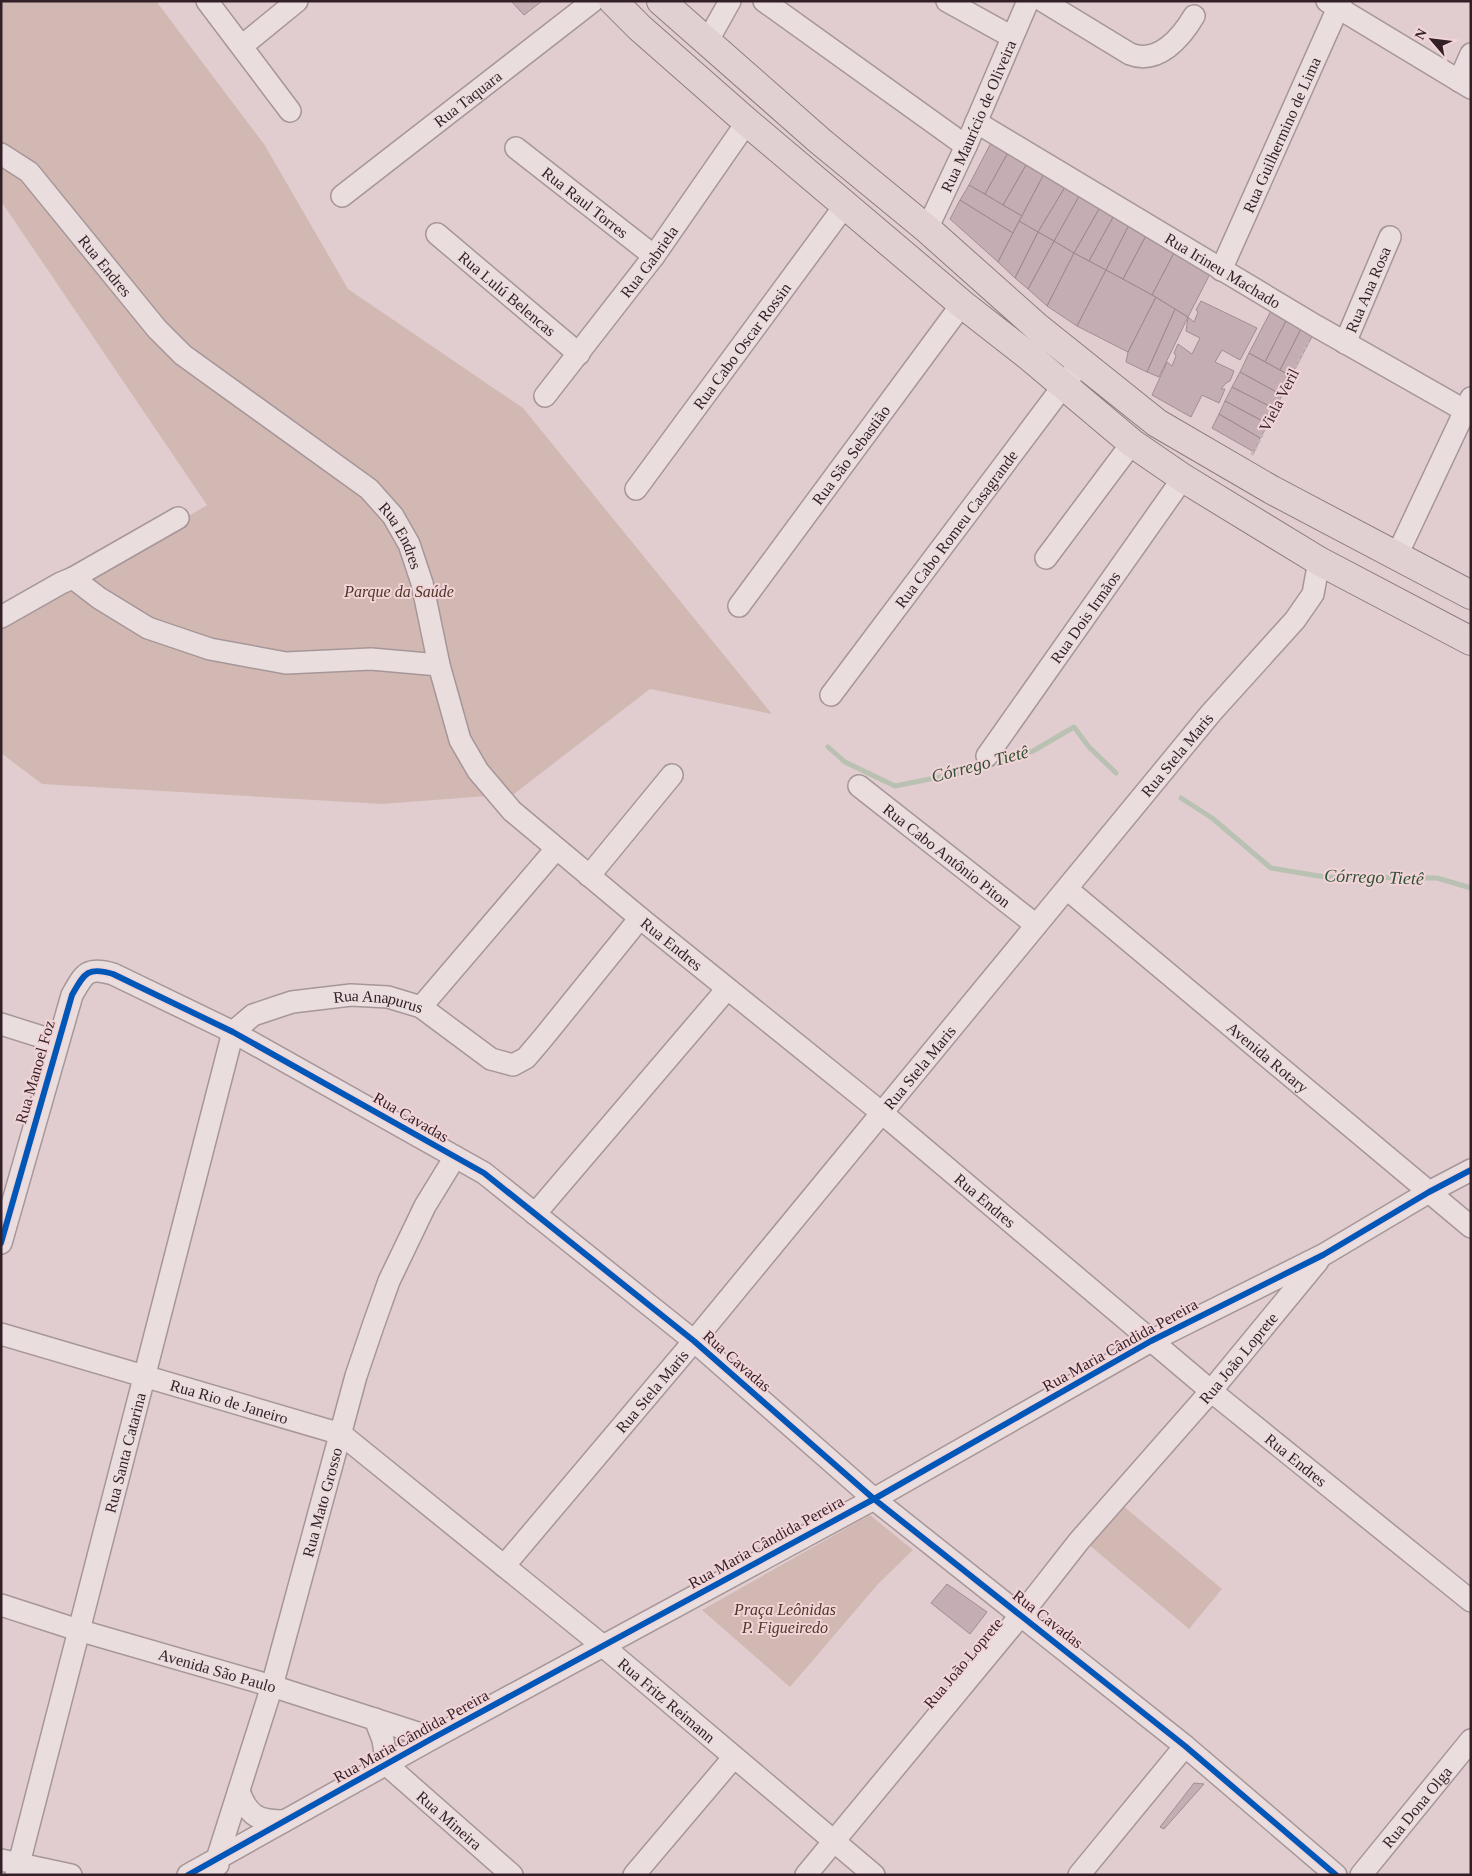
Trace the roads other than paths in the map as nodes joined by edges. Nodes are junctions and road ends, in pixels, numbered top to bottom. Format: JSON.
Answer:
{"nodes":[{"id":1,"x":207,"y":1,"type":"edge"},
{"id":2,"x":297,"y":1,"type":"edge"},
{"id":3,"x":593,"y":1,"type":"edge"},
{"id":4,"x":613,"y":1,"type":"edge"},
{"id":5,"x":661,"y":1,"type":"edge"},
{"id":6,"x":730,"y":1,"type":"edge"},
{"id":7,"x":764,"y":1,"type":"edge"},
{"id":8,"x":947,"y":1,"type":"edge"},
{"id":9,"x":1028,"y":1,"type":"edge"},
{"id":10,"x":1043,"y":1,"type":"edge"},
{"id":11,"x":1335,"y":3,"type":"edge"},
{"id":12,"x":1194,"y":16,"type":"dead end"},
{"id":13,"x":1012,"y":37,"type":"junction"},
{"id":14,"x":707,"y":42,"type":"junction"},
{"id":15,"x":242,"y":46,"type":"junction"},
{"id":16,"x":1471,"y":54,"type":"edge"},
{"id":17,"x":1465,"y":84,"type":"edge"},
{"id":18,"x":290,"y":111,"type":"dead end"},
{"id":19,"x":747,"y":122,"type":"junction"},
{"id":20,"x":976,"y":122,"type":"junction"},
{"id":21,"x":966,"y":146,"type":"junction"},
{"id":22,"x":516,"y":148,"type":"dead end"},
{"id":23,"x":1,"y":154,"type":"edge"},
{"id":24,"x":342,"y":196,"type":"dead end"},
{"id":25,"x":846,"y":204,"type":"junction"},
{"id":26,"x":926,"y":229,"type":"junction"},
{"id":27,"x":437,"y":234,"type":"dead end"},
{"id":28,"x":1390,"y":237,"type":"dead end"},
{"id":29,"x":654,"y":256,"type":"junction"},
{"id":30,"x":1221,"y":270,"type":"junction"},
{"id":31,"x":962,"y":304,"type":"junction"},
{"id":32,"x":1345,"y":343,"type":"junction"},
{"id":33,"x":579,"y":354,"type":"junction"},
{"id":34,"x":1080,"y":363,"type":"junction"},
{"id":35,"x":1064,"y":385,"type":"junction"},
{"id":36,"x":545,"y":396,"type":"dead end"},
{"id":37,"x":1469,"y":407,"type":"edge"},
{"id":38,"x":1132,"y":443,"type":"junction"},
{"id":39,"x":1183,"y":478,"type":"junction"},
{"id":40,"x":636,"y":489,"type":"dead end"},
{"id":41,"x":178,"y":518,"type":"dead end"},
{"id":42,"x":1397,"y":556,"type":"junction"},
{"id":43,"x":1046,"y":558,"type":"dead end"},
{"id":44,"x":1319,"y":561,"type":"junction"},
{"id":45,"x":74,"y":578,"type":"junction"},
{"id":46,"x":1471,"y":595,"type":"edge"},
{"id":47,"x":739,"y":606,"type":"dead end"},
{"id":48,"x":1,"y":617,"type":"edge"},
{"id":49,"x":1471,"y":641,"type":"edge"},
{"id":50,"x":439,"y":665,"type":"junction"},
{"id":51,"x":831,"y":695,"type":"dead end"},
{"id":52,"x":987,"y":756,"type":"dead end"},
{"id":53,"x":672,"y":775,"type":"dead end"},
{"id":54,"x":859,"y":786,"type":"dead end"},
{"id":55,"x":556,"y":849,"type":"junction"},
{"id":56,"x":589,"y":876,"type":"junction"},
{"id":57,"x":1067,"y":889,"type":"junction"},
{"id":58,"x":640,"y":918,"type":"junction"},
{"id":59,"x":1036,"y":925,"type":"junction"},
{"id":60,"x":727,"y":989,"type":"junction"},
{"id":61,"x":72,"y":996,"type":"joint"},
{"id":62,"x":421,"y":1007,"type":"junction"},
{"id":63,"x":1,"y":1024,"type":"edge"},
{"id":64,"x":234,"y":1032,"type":"junction"},
{"id":65,"x":58,"y":1042,"type":"junction"},
{"id":66,"x":882,"y":1113,"type":"junction"},
{"id":67,"x":455,"y":1157,"type":"junction"},
{"id":68,"x":1471,"y":1170,"type":"edge"},
{"id":69,"x":10,"y":1181,"type":"edge"},
{"id":70,"x":1429,"y":1192,"type":"junction"},
{"id":71,"x":534,"y":1214,"type":"junction"},
{"id":72,"x":1471,"y":1227,"type":"edge"},
{"id":73,"x":1,"y":1243,"type":"edge"},
{"id":74,"x":1323,"y":1255,"type":"junction"},
{"id":75,"x":1,"y":1334,"type":"edge"},
{"id":76,"x":694,"y":1341,"type":"junction"},
{"id":77,"x":1151,"y":1341,"type":"junction"},
{"id":78,"x":144,"y":1377,"type":"junction"},
{"id":79,"x":1212,"y":1391,"type":"junction"},
{"id":80,"x":341,"y":1434,"type":"junction"},
{"id":81,"x":874,"y":1499,"type":"junction"},
{"id":82,"x":504,"y":1566,"type":"junction"},
{"id":83,"x":1471,"y":1601,"type":"edge"},
{"id":84,"x":1,"y":1606,"type":"edge"},
{"id":85,"x":1021,"y":1615,"type":"junction"},
{"id":86,"x":78,"y":1630,"type":"junction"},
{"id":87,"x":603,"y":1646,"type":"junction"},
{"id":88,"x":272,"y":1686,"type":"junction"},
{"id":89,"x":375,"y":1719,"type":"junction"},
{"id":90,"x":433,"y":1738,"type":"junction"},
{"id":91,"x":1471,"y":1740,"type":"edge"},
{"id":92,"x":1185,"y":1746,"type":"junction"},
{"id":93,"x":734,"y":1757,"type":"junction"},
{"id":94,"x":387,"y":1765,"type":"junction"},
{"id":95,"x":239,"y":1791,"type":"junction"},
{"id":96,"x":284,"y":1821,"type":"junction"},
{"id":97,"x":835,"y":1841,"type":"junction"},
{"id":98,"x":12,"y":1867,"type":"edge"},
{"id":99,"x":207,"y":1870,"type":"edge"},
{"id":100,"x":71,"y":1875,"type":"edge"},
{"id":101,"x":512,"y":1875,"type":"edge"},
{"id":102,"x":634,"y":1875,"type":"edge"},
{"id":103,"x":806,"y":1875,"type":"edge"},
{"id":104,"x":874,"y":1875,"type":"edge"},
{"id":105,"x":1079,"y":1875,"type":"edge"},
{"id":106,"x":1336,"y":1875,"type":"edge"},
{"id":107,"x":1362,"y":1875,"type":"edge"}],
"edges":[{"from":1,"to":15,"type":"street"},
{"from":2,"to":15,"type":"street"},
{"from":3,"to":24,"type":"street","name":"Rua Taquara"},
{"from":4,"to":19,"type":"main road"},
{"from":5,"to":14,"type":"main road"},
{"from":6,"to":14,"type":"street"},
{"from":7,"to":21,"type":"street"},
{"from":8,"to":13,"type":"street"},
{"from":9,"to":13,"type":"street","name":"Rua Maurício de Oliveira"},
{"from":10,"to":12,"type":"street"},
{"from":11,"to":17,"type":"street"},
{"from":11,"to":30,"type":"street","name":"Rua Guilhermino de Lima"},
{"from":13,"to":20,"type":"street","name":"Rua Maurício de Oliveira"},
{"from":14,"to":26,"type":"main road"},
{"from":15,"to":18,"type":"street"},
{"from":16,"to":17,"type":"street"},
{"from":19,"to":25,"type":"main road"},
{"from":19,"to":29,"type":"street","name":"Rua Gabriela"},
{"from":20,"to":21,"type":"street","name":"Rua Maurício de Oliveira"},
{"from":20,"to":30,"type":"street","name":"Rua Irineu Machado"},
{"from":21,"to":26,"type":"street","name":"Rua Maurício de Oliveira"},
{"from":22,"to":29,"type":"street","name":"Rua Raul Torres"},
{"from":23,"to":50,"type":"street","name":"Rua Endres"},
{"from":25,"to":31,"type":"main road"},
{"from":25,"to":40,"type":"street","name":"Rua Cabo Oscar Rossin"},
{"from":26,"to":34,"type":"main road"},
{"from":27,"to":33,"type":"street","name":"Rua Lulú Belencas"},
{"from":28,"to":32,"type":"street","name":"Rua Ana Rosa"},
{"from":29,"to":33,"type":"street","name":"Rua Gabriela"},
{"from":30,"to":32,"type":"street","name":"Rua Irineu Machado"},
{"from":31,"to":35,"type":"main road"},
{"from":31,"to":47,"type":"street","name":"Rua São Sebastião"},
{"from":32,"to":37,"type":"street","name":"Rua Irineu Machado"},
{"from":33,"to":36,"type":"street","name":"Rua Gabriela"},
{"from":34,"to":35,"type":"street","name":"Rua Cabo Romeu Casagrande"},
{"from":34,"to":42,"type":"main road"},
{"from":35,"to":38,"type":"main road"},
{"from":35,"to":51,"type":"street","name":"Rua Cabo Romeu Casagrande"},
{"from":37,"to":42,"type":"street"},
{"from":38,"to":39,"type":"main road"},
{"from":38,"to":43,"type":"street"},
{"from":39,"to":44,"type":"main road"},
{"from":39,"to":52,"type":"street","name":"Rua Dois Irmãos"},
{"from":41,"to":45,"type":"street"},
{"from":42,"to":46,"type":"main road"},
{"from":44,"to":49,"type":"main road"},
{"from":44,"to":57,"type":"street","name":"Rua Stela Maris"},
{"from":45,"to":48,"type":"street"},
{"from":45,"to":50,"type":"street"},
{"from":50,"to":55,"type":"street","name":"Rua Endres"},
{"from":53,"to":56,"type":"street"},
{"from":54,"to":59,"type":"street","name":"Rua Cabo Antônio Piton"},
{"from":55,"to":56,"type":"street","name":"Rua Endres"},
{"from":55,"to":62,"type":"street"},
{"from":56,"to":58,"type":"street","name":"Rua Endres"},
{"from":57,"to":59,"type":"street","name":"Rua Stela Maris"},
{"from":57,"to":70,"type":"street","name":"Avenida Rotary"},
{"from":58,"to":60,"type":"street","name":"Rua Endres"},
{"from":58,"to":62,"type":"street","name":"Rua Anapurus"},
{"from":59,"to":66,"type":"street","name":"Rua Stela Maris"},
{"from":60,"to":66,"type":"street","name":"Rua Endres"},
{"from":60,"to":71,"type":"street"},
{"from":61,"to":64,"type":"street","name":"Rua Cavadas"},
{"from":61,"to":65,"type":"street","name":"Rua Manoel Foz"},
{"from":62,"to":64,"type":"street","name":"Rua Anapurus"},
{"from":63,"to":65,"type":"street"},
{"from":64,"to":67,"type":"street","name":"Rua Cavadas"},
{"from":64,"to":78,"type":"street","name":"Rua Santa Catarina"},
{"from":65,"to":69,"type":"street","name":"Rua Manoel Foz"},
{"from":66,"to":76,"type":"street","name":"Rua Stela Maris"},
{"from":66,"to":77,"type":"street","name":"Rua Endres"},
{"from":67,"to":71,"type":"street","name":"Rua Cavadas"},
{"from":67,"to":80,"type":"street","name":"Rua Mato Grosso"},
{"from":68,"to":70,"type":"street","name":"Rua Maria Cândida Pereira"},
{"from":69,"to":73,"type":"street","name":"Rua Manoel Foz"},
{"from":70,"to":72,"type":"street","name":"Avenida Rotary"},
{"from":70,"to":74,"type":"street","name":"Rua Maria Cândida Pereira"},
{"from":71,"to":76,"type":"street","name":"Rua Cavadas"},
{"from":74,"to":77,"type":"street","name":"Rua Maria Cândida Pereira"},
{"from":74,"to":79,"type":"street","name":"Rua João Loprete"},
{"from":75,"to":78,"type":"street","name":"Rua Rio de Janeiro"},
{"from":76,"to":81,"type":"street","name":"Rua Cavadas"},
{"from":76,"to":82,"type":"street","name":"Rua Stela Maris"},
{"from":77,"to":79,"type":"street","name":"Rua Endres"},
{"from":77,"to":81,"type":"street","name":"Rua Maria Cândida Pereira"},
{"from":78,"to":80,"type":"street","name":"Rua Rio de Janeiro"},
{"from":78,"to":86,"type":"street","name":"Rua Santa Catarina"},
{"from":79,"to":83,"type":"street","name":"Rua Endres"},
{"from":79,"to":85,"type":"street","name":"Rua João Loprete"},
{"from":80,"to":82,"type":"street","name":"Rua Fritz Reimann"},
{"from":80,"to":88,"type":"street","name":"Rua Mato Grosso"},
{"from":81,"to":85,"type":"street","name":"Rua Cavadas"},
{"from":81,"to":87,"type":"street","name":"Rua Maria Cândida Pereira"},
{"from":82,"to":87,"type":"street","name":"Rua Fritz Reimann"},
{"from":84,"to":86,"type":"street","name":"Avenida São Paulo"},
{"from":85,"to":92,"type":"street","name":"Rua Cavadas"},
{"from":85,"to":97,"type":"street","name":"Rua João Loprete"},
{"from":86,"to":88,"type":"street","name":"Avenida São Paulo"},
{"from":86,"to":98,"type":"street","name":"Rua Santa Catarina"},
{"from":87,"to":90,"type":"street","name":"Rua Maria Cândida Pereira"},
{"from":87,"to":93,"type":"street","name":"Rua Fritz Reimann"},
{"from":88,"to":89,"type":"street","name":"Avenida São Paulo"},
{"from":88,"to":95,"type":"street","name":"Rua Mato Grosso"},
{"from":89,"to":90,"type":"street","name":"Avenida São Paulo"},
{"from":89,"to":94,"type":"street"},
{"from":90,"to":94,"type":"street","name":"Rua Maria Cândida Pereira"},
{"from":91,"to":107,"type":"street","name":"Rua Dona Olga"},
{"from":92,"to":105,"type":"street"},
{"from":92,"to":106,"type":"street","name":"Rua Cavadas"},
{"from":93,"to":97,"type":"street","name":"Rua Fritz Reimann"},
{"from":93,"to":102,"type":"street"},
{"from":94,"to":96,"type":"street","name":"Rua Maria Cândida Pereira"},
{"from":94,"to":101,"type":"street","name":"Rua Mineira"},
{"from":95,"to":96,"type":"street"},
{"from":95,"to":99,"type":"street","name":"Rua Mato Grosso"},
{"from":96,"to":99,"type":"street","name":"Rua Maria Cândida Pereira"},
{"from":97,"to":103,"type":"street","name":"Rua João Loprete"},
{"from":97,"to":104,"type":"street","name":"Rua Fritz Reimann"},
{"from":98,"to":100,"type":"street"}]}
